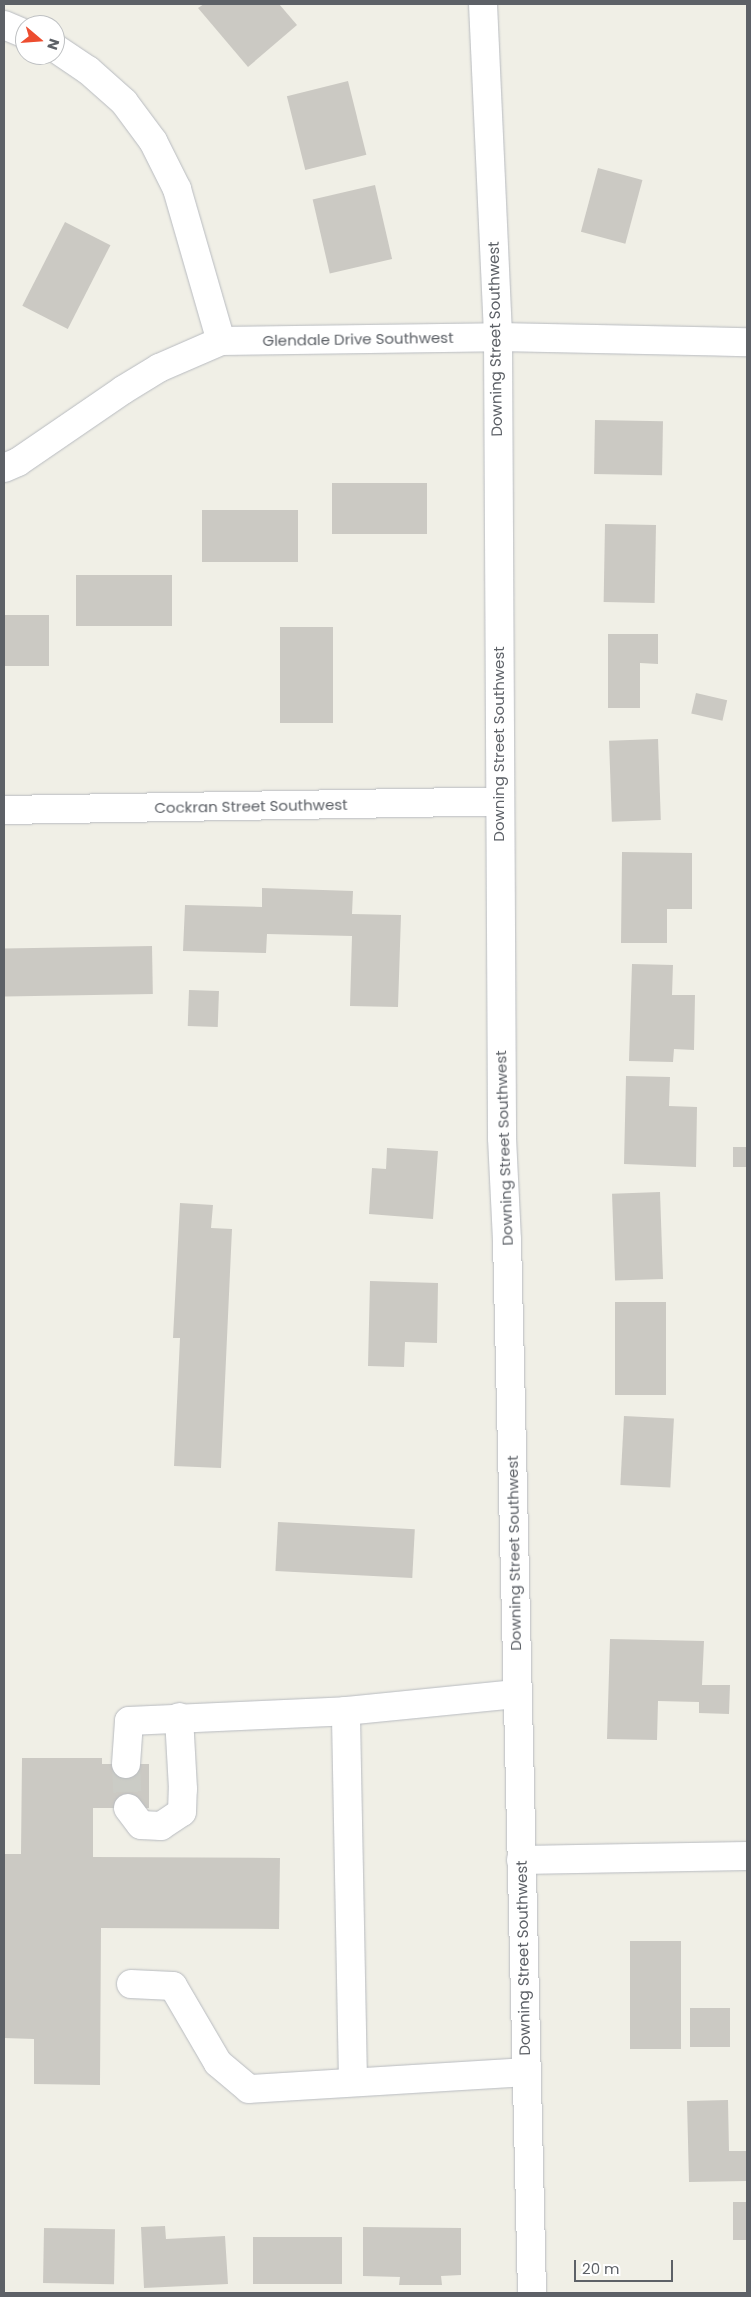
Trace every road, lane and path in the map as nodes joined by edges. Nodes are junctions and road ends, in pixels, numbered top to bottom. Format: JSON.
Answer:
{"nodes":[{"id":1,"x":483,"y":4,"type":"edge"},
{"id":2,"x":65,"y":55,"type":"edge"},
{"id":3,"x":498,"y":337,"type":"junction"},
{"id":4,"x":222,"y":341,"type":"junction"},
{"id":5,"x":747,"y":342,"type":"edge"},
{"id":6,"x":4,"y":468,"type":"edge"},
{"id":7,"x":499,"y":801,"type":"junction"},
{"id":8,"x":4,"y":810,"type":"edge"},
{"id":9,"x":518,"y":1694,"type":"junction"},
{"id":10,"x":346,"y":1711,"type":"junction"},
{"id":11,"x":179,"y":1717,"type":"junction"},
{"id":12,"x":126,"y":1764,"type":"tunnel mouth"},
{"id":13,"x":128,"y":1808,"type":"tunnel mouth"},
{"id":14,"x":747,"y":1856,"type":"edge"},
{"id":15,"x":521,"y":1860,"type":"junction"},
{"id":16,"x":130,"y":1984,"type":"dead end"},
{"id":17,"x":525,"y":2072,"type":"junction"},
{"id":18,"x":353,"y":2082,"type":"junction"},
{"id":19,"x":532,"y":2293,"type":"edge"}],
"edges":[{"from":1,"to":3,"type":"street","name":"Downing Street Southwest"},
{"from":2,"to":4,"type":"street"},
{"from":3,"to":4,"type":"street","name":"Glendale Drive Southwest"},
{"from":3,"to":5,"type":"street","name":"Glendale Drive Southwest"},
{"from":3,"to":7,"type":"street","name":"Downing Street Southwest"},
{"from":4,"to":6,"type":"street","name":"Glendale Drive Southwest"},
{"from":7,"to":8,"type":"street","name":"Cockran Street Southwest"},
{"from":7,"to":9,"type":"street","name":"Downing Street Southwest"},
{"from":9,"to":10,"type":"street"},
{"from":9,"to":15,"type":"street","name":"Downing Street Southwest"},
{"from":10,"to":11,"type":"street"},
{"from":10,"to":18,"type":"street"},
{"from":11,"to":12,"type":"street"},
{"from":11,"to":13,"type":"street"},
{"from":14,"to":15,"type":"street"},
{"from":15,"to":17,"type":"street","name":"Downing Street Southwest"},
{"from":16,"to":18,"type":"street"},
{"from":17,"to":18,"type":"street"},
{"from":17,"to":19,"type":"street","name":"Downing Street Southwest"}]}
